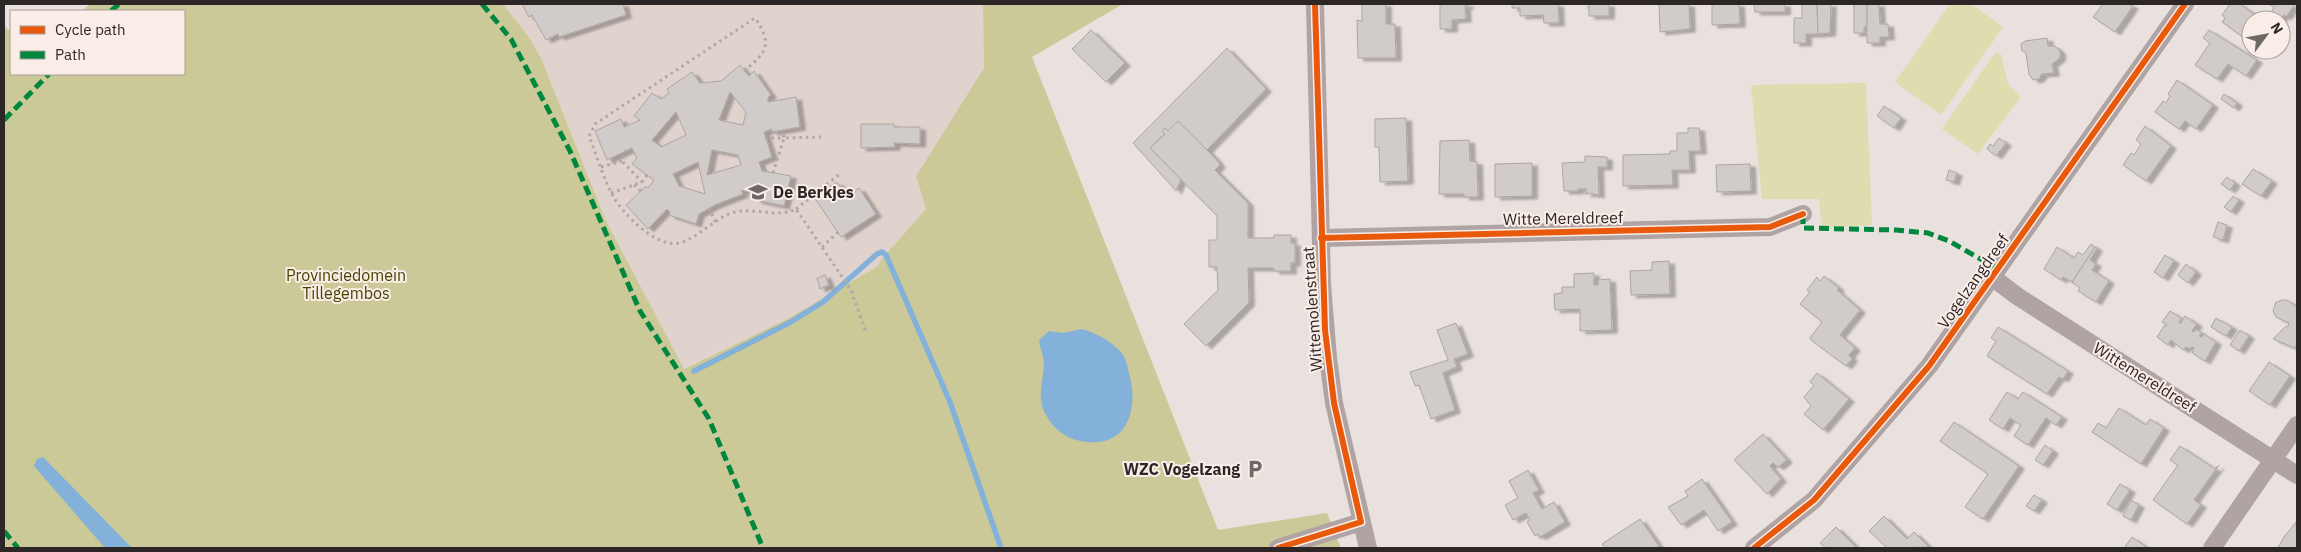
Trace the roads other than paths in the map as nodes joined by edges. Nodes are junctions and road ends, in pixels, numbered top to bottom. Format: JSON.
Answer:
{"nodes":[{"id":1,"x":1315,"y":4,"type":"edge"},
{"id":2,"x":2185,"y":4,"type":"edge"},
{"id":3,"x":1803,"y":214,"type":"dead end"},
{"id":4,"x":1321,"y":238,"type":"junction"},
{"id":5,"x":1992,"y":277,"type":"junction"},
{"id":6,"x":2297,"y":425,"type":"edge"},
{"id":7,"x":2275,"y":460,"type":"junction"},
{"id":8,"x":2297,"y":476,"type":"edge"},
{"id":9,"x":1360,"y":522,"type":"junction"},
{"id":10,"x":1278,"y":548,"type":"edge"},
{"id":11,"x":1368,"y":548,"type":"edge"},
{"id":12,"x":1754,"y":548,"type":"edge"},
{"id":13,"x":2212,"y":548,"type":"edge"}],
"edges":[{"from":1,"to":4,"type":"street","name":"Wittemolenstraat"},
{"from":2,"to":5,"type":"street","name":"Vogelzangdreef"},
{"from":3,"to":4,"type":"street","name":"Witte Mereldreef"},
{"from":4,"to":9,"type":"street","name":"Wittemolenstraat"},
{"from":5,"to":7,"type":"street","name":"Wittemereldreef"},
{"from":5,"to":12,"type":"street","name":"Vogelzangdreef"},
{"from":6,"to":7,"type":"street"},
{"from":7,"to":8,"type":"street","name":"Wittemereldreef"},
{"from":7,"to":13,"type":"street"},
{"from":9,"to":10,"type":"street"},
{"from":9,"to":11,"type":"street","name":"Wittemolenstraat"}]}
